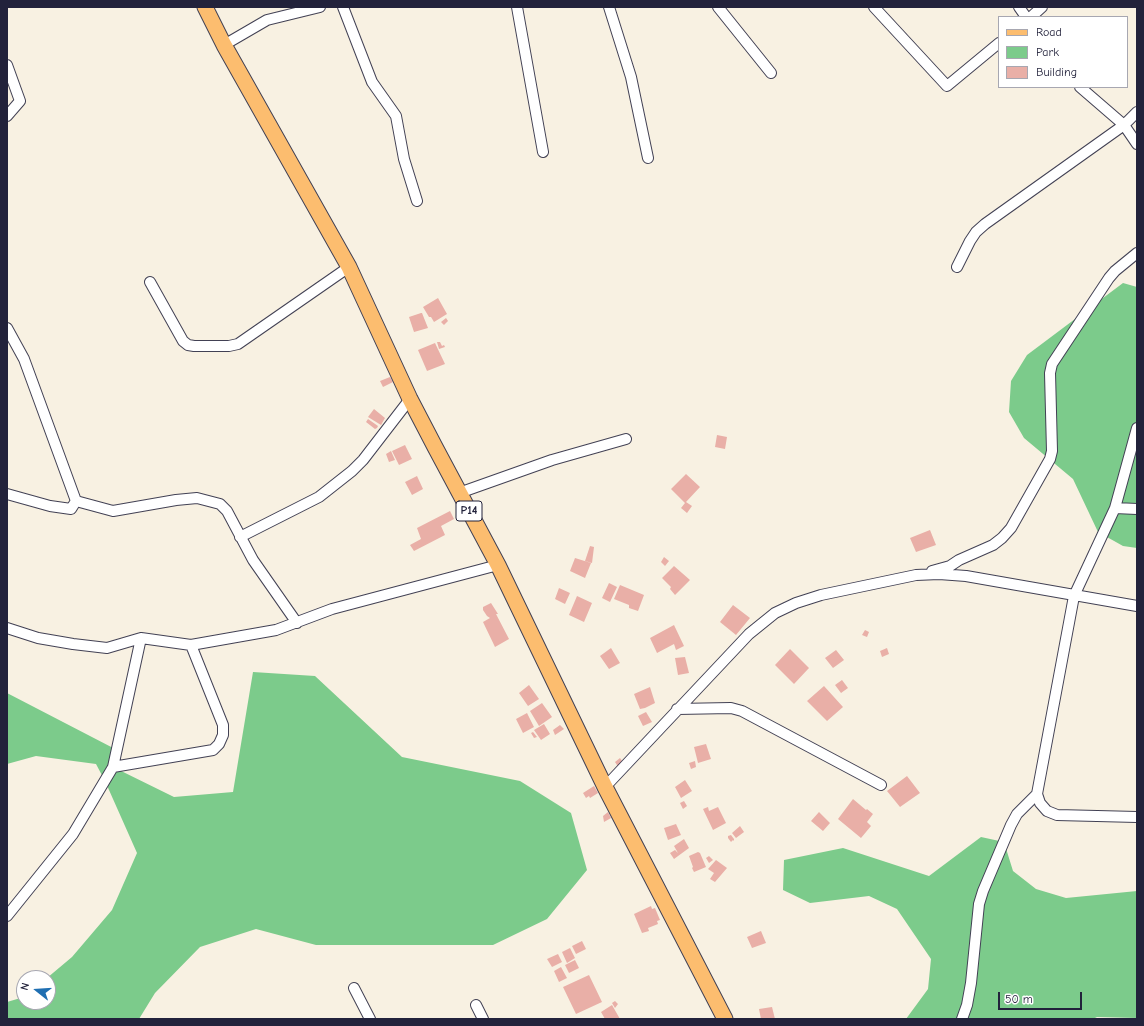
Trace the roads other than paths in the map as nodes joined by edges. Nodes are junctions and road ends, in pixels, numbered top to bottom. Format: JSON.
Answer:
{"nodes":[{"id":1,"x":205,"y":7,"type":"edge"},
{"id":2,"x":320,"y":7,"type":"edge"},
{"id":3,"x":343,"y":7,"type":"edge"},
{"id":4,"x":517,"y":7,"type":"edge"},
{"id":5,"x":609,"y":7,"type":"edge"},
{"id":6,"x":718,"y":7,"type":"edge"},
{"id":7,"x":874,"y":7,"type":"edge"},
{"id":8,"x":1019,"y":7,"type":"edge"},
{"id":9,"x":1042,"y":7,"type":"edge"},
{"id":10,"x":1025,"y":16,"type":"edge"},
{"id":11,"x":1032,"y":16,"type":"edge"},
{"id":12,"x":998,"y":44,"type":"edge"},
{"id":13,"x":224,"y":45,"type":"junction"},
{"id":14,"x":7,"y":64,"type":"edge"},
{"id":15,"x":771,"y":73,"type":"dead end"},
{"id":16,"x":1081,"y":88,"type":"edge"},
{"id":17,"x":1137,"y":112,"type":"edge"},
{"id":18,"x":7,"y":116,"type":"edge"},
{"id":19,"x":1124,"y":125,"type":"junction"},
{"id":20,"x":1137,"y":144,"type":"edge"},
{"id":21,"x":544,"y":152,"type":"dead end"},
{"id":22,"x":648,"y":158,"type":"dead end"},
{"id":23,"x":417,"y":201,"type":"dead end"},
{"id":24,"x":1137,"y":253,"type":"edge"},
{"id":25,"x":349,"y":266,"type":"junction"},
{"id":26,"x":957,"y":267,"type":"dead end"},
{"id":27,"x":150,"y":282,"type":"dead end"},
{"id":28,"x":7,"y":328,"type":"edge"},
{"id":29,"x":410,"y":399,"type":"junction"},
{"id":30,"x":1137,"y":428,"type":"edge"},
{"id":31,"x":626,"y":439,"type":"dead end"},
{"id":32,"x":459,"y":493,"type":"junction"},
{"id":33,"x":7,"y":494,"type":"edge"},
{"id":34,"x":76,"y":501,"type":"junction"},
{"id":35,"x":1114,"y":508,"type":"junction"},
{"id":36,"x":1137,"y":509,"type":"edge"},
{"id":37,"x":240,"y":537,"type":"junction"},
{"id":38,"x":498,"y":565,"type":"junction"},
{"id":39,"x":916,"y":575,"type":"junction"},
{"id":40,"x":1074,"y":596,"type":"junction"},
{"id":41,"x":1137,"y":606,"type":"edge"},
{"id":42,"x":297,"y":623,"type":"junction"},
{"id":43,"x":7,"y":628,"type":"edge"},
{"id":44,"x":141,"y":638,"type":"junction"},
{"id":45,"x":191,"y":645,"type":"junction"},
{"id":46,"x":678,"y":709,"type":"junction"},
{"id":47,"x":113,"y":767,"type":"junction"},
{"id":48,"x":881,"y":785,"type":"dead end"},
{"id":49,"x":605,"y":787,"type":"junction"},
{"id":50,"x":1037,"y":794,"type":"junction"},
{"id":51,"x":1137,"y":817,"type":"edge"},
{"id":52,"x":7,"y":916,"type":"edge"},
{"id":53,"x":354,"y":988,"type":"dead end"},
{"id":54,"x":476,"y":1005,"type":"dead end"},
{"id":55,"x":370,"y":1019,"type":"edge"},
{"id":56,"x":483,"y":1019,"type":"edge"},
{"id":57,"x":725,"y":1019,"type":"edge"},
{"id":58,"x":962,"y":1019,"type":"edge"}],
"edges":[{"from":1,"to":13,"type":"main road","number":"P14"},
{"from":2,"to":13,"type":"street"},
{"from":3,"to":23,"type":"street"},
{"from":4,"to":21,"type":"street"},
{"from":5,"to":22,"type":"street"},
{"from":6,"to":15,"type":"street"},
{"from":7,"to":12,"type":"street"},
{"from":8,"to":10,"type":"street"},
{"from":9,"to":11,"type":"street"},
{"from":13,"to":25,"type":"main road","number":"P14"},
{"from":14,"to":18,"type":"street"},
{"from":16,"to":19,"type":"street"},
{"from":17,"to":19,"type":"street"},
{"from":19,"to":20,"type":"street"},
{"from":19,"to":26,"type":"street"},
{"from":24,"to":39,"type":"street"},
{"from":25,"to":27,"type":"street"},
{"from":25,"to":29,"type":"main road","number":"P14"},
{"from":28,"to":34,"type":"street"},
{"from":29,"to":32,"type":"main road","number":"P14"},
{"from":29,"to":37,"type":"street"},
{"from":30,"to":35,"type":"street"},
{"from":31,"to":32,"type":"street"},
{"from":32,"to":38,"type":"main road","number":"P14"},
{"from":33,"to":34,"type":"street"},
{"from":34,"to":37,"type":"street"},
{"from":35,"to":36,"type":"street"},
{"from":35,"to":40,"type":"street"},
{"from":37,"to":42,"type":"street"},
{"from":38,"to":42,"type":"street"},
{"from":38,"to":49,"type":"main road","number":"P14"},
{"from":39,"to":40,"type":"street"},
{"from":39,"to":46,"type":"street"},
{"from":40,"to":41,"type":"street"},
{"from":40,"to":50,"type":"street"},
{"from":42,"to":45,"type":"street"},
{"from":43,"to":44,"type":"street"},
{"from":44,"to":45,"type":"street"},
{"from":44,"to":47,"type":"street"},
{"from":45,"to":47,"type":"street"},
{"from":46,"to":48,"type":"street"},
{"from":46,"to":49,"type":"street"},
{"from":47,"to":52,"type":"street"},
{"from":49,"to":57,"type":"main road","number":"P14"},
{"from":50,"to":51,"type":"street"},
{"from":50,"to":58,"type":"street"},
{"from":53,"to":55,"type":"street"},
{"from":54,"to":56,"type":"street"}]}
